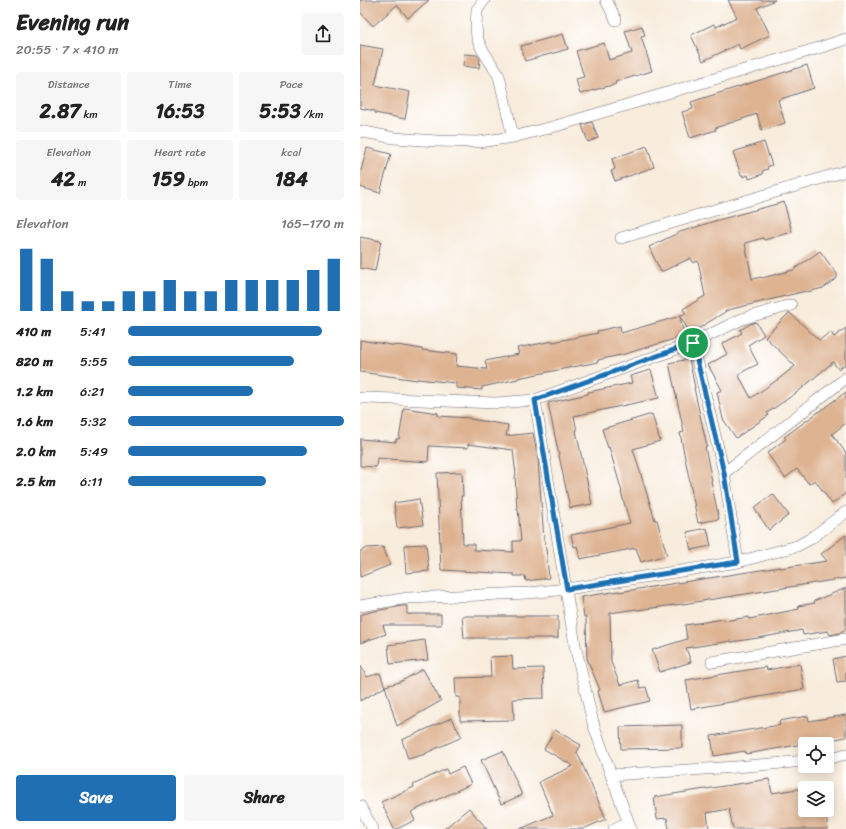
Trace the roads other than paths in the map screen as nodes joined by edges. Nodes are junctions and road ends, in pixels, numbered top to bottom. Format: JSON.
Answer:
{"nodes":[{"id":1,"x":484,"y":0,"type":"edge"},
{"id":2,"x":606,"y":0,"type":"edge"},
{"id":3,"x":616,"y":20,"type":"dead end"},
{"id":4,"x":846,"y":39,"type":"edge"},
{"id":5,"x":360,"y":131,"type":"edge"},
{"id":6,"x":513,"y":138,"type":"junction"},
{"id":7,"x":846,"y":171,"type":"edge"},
{"id":8,"x":621,"y":238,"type":"dead end"},
{"id":9,"x":791,"y":305,"type":"dead end"},
{"id":10,"x":693,"y":343,"type":"junction"},
{"id":11,"x":846,"y":378,"type":"edge"},
{"id":12,"x":360,"y":398,"type":"edge"},
{"id":13,"x":535,"y":400,"type":"junction"},
{"id":14,"x":724,"y":473,"type":"junction"},
{"id":15,"x":846,"y":512,"type":"edge"},
{"id":16,"x":738,"y":562,"type":"junction"},
{"id":17,"x":567,"y":589,"type":"junction"},
{"id":18,"x":360,"y":606,"type":"edge"},
{"id":19,"x":846,"y":639,"type":"edge"},
{"id":20,"x":712,"y":662,"type":"dead end"},
{"id":21,"x":846,"y":754,"type":"edge"},
{"id":22,"x":834,"y":757,"type":"edge"},
{"id":23,"x":798,"y":762,"type":"edge"},
{"id":24,"x":611,"y":775,"type":"junction"},
{"id":25,"x":360,"y":806,"type":"edge"},
{"id":26,"x":629,"y":826,"type":"edge"},
{"id":27,"x":373,"y":829,"type":"edge"},
{"id":28,"x":614,"y":829,"type":"edge"}],
"edges":[{"from":1,"to":6,"type":"street"},
{"from":2,"to":3,"type":"street"},
{"from":4,"to":6,"type":"street"},
{"from":5,"to":6,"type":"street"},
{"from":7,"to":8,"type":"street"},
{"from":9,"to":10,"type":"street"},
{"from":10,"to":13,"type":"street"},
{"from":10,"to":14,"type":"street"},
{"from":11,"to":14,"type":"street"},
{"from":12,"to":13,"type":"street"},
{"from":13,"to":17,"type":"street"},
{"from":14,"to":16,"type":"street"},
{"from":15,"to":16,"type":"street"},
{"from":16,"to":17,"type":"street"},
{"from":17,"to":18,"type":"street"},
{"from":17,"to":24,"type":"street"},
{"from":19,"to":20,"type":"street"},
{"from":21,"to":22,"type":"street"},
{"from":23,"to":24,"type":"street"},
{"from":24,"to":26,"type":"street"},
{"from":25,"to":27,"type":"street"},
{"from":26,"to":28,"type":"street"}]}
